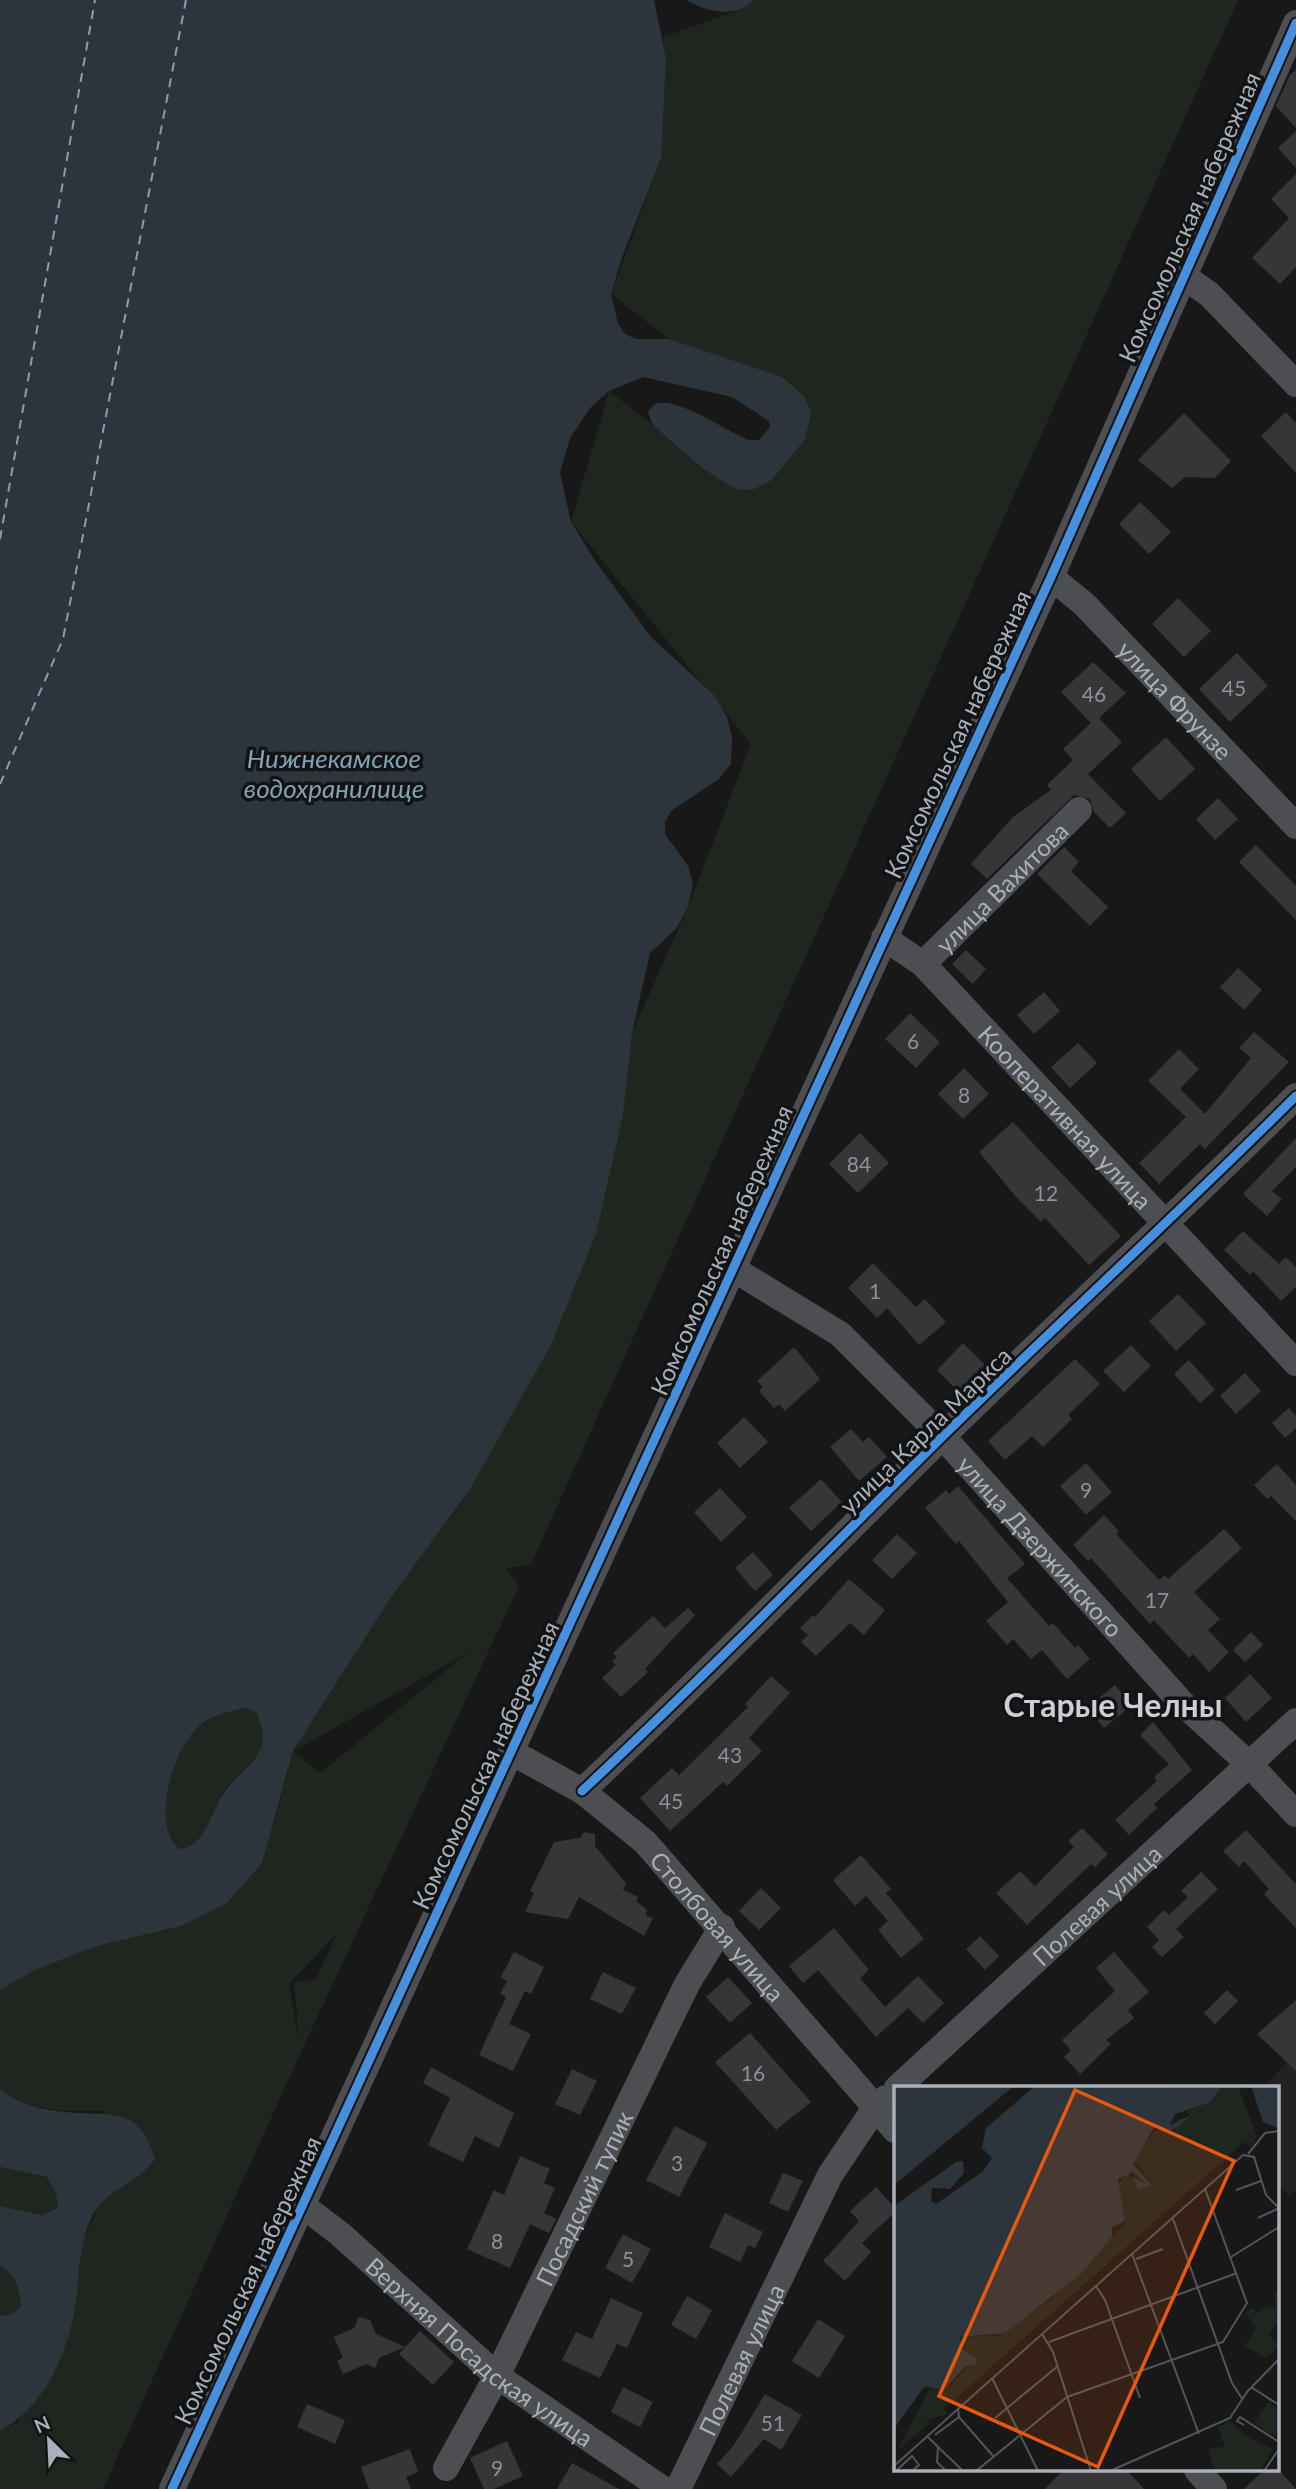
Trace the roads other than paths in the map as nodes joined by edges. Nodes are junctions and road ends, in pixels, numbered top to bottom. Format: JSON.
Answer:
{"nodes":[{"id":1,"x":1296,"y":23,"type":"edge"},
{"id":2,"x":1183,"y":276,"type":"junction"},
{"id":3,"x":1296,"y":384,"type":"edge"},
{"id":4,"x":1051,"y":577,"type":"junction"},
{"id":5,"x":1079,"y":810,"type":"dead end"},
{"id":6,"x":1296,"y":826,"type":"edge"},
{"id":7,"x":884,"y":938,"type":"junction"},
{"id":8,"x":923,"y":964,"type":"junction"},
{"id":9,"x":1296,"y":1096,"type":"edge"},
{"id":10,"x":1165,"y":1226,"type":"junction"},
{"id":11,"x":735,"y":1270,"type":"junction"},
{"id":12,"x":1296,"y":1363,"type":"edge"},
{"id":13,"x":943,"y":1437,"type":"junction"},
{"id":14,"x":1296,"y":1721,"type":"edge"},
{"id":15,"x":513,"y":1753,"type":"junction"},
{"id":16,"x":1249,"y":1764,"type":"junction"},
{"id":17,"x":582,"y":1791,"type":"junction"},
{"id":18,"x":1296,"y":1814,"type":"edge"},
{"id":19,"x":722,"y":1927,"type":"junction"},
{"id":20,"x":899,"y":2086,"type":"edge"},
{"id":21,"x":894,"y":2091,"type":"edge"},
{"id":22,"x":875,"y":2108,"type":"junction"},
{"id":23,"x":894,"y":2129,"type":"edge"},
{"id":24,"x":302,"y":2205,"type":"junction"},
{"id":25,"x":497,"y":2376,"type":"junction"},
{"id":26,"x":446,"y":2468,"type":"dead end"},
{"id":27,"x":1199,"y":2472,"type":"edge"},
{"id":28,"x":172,"y":2489,"type":"edge"},
{"id":29,"x":663,"y":2489,"type":"edge"},
{"id":30,"x":678,"y":2489,"type":"edge"},
{"id":31,"x":1214,"y":2489,"type":"edge"}],
"edges":[{"from":1,"to":2,"type":"street","name":"Комсомольская набережная"},
{"from":2,"to":3,"type":"street"},
{"from":2,"to":4,"type":"street","name":"Комсомольская набережная"},
{"from":4,"to":6,"type":"street","name":"улица Фрунзе"},
{"from":4,"to":7,"type":"street","name":"Комсомольская набережная"},
{"from":5,"to":8,"type":"street","name":"улица Вахитова"},
{"from":7,"to":8,"type":"street","name":"Кооперативная улица"},
{"from":7,"to":11,"type":"street","name":"Комсомольская набережная"},
{"from":8,"to":10,"type":"street","name":"Кооперативная улица"},
{"from":9,"to":10,"type":"street","name":"улица Карла Маркса"},
{"from":10,"to":12,"type":"street","name":"Кооперативная улица"},
{"from":10,"to":13,"type":"street","name":"улица Карла Маркса"},
{"from":11,"to":13,"type":"street","name":"улица Дзержинского"},
{"from":11,"to":15,"type":"street","name":"Комсомольская набережная"},
{"from":13,"to":16,"type":"street","name":"улица Дзержинского"},
{"from":13,"to":17,"type":"street","name":"улица Карла Маркса"},
{"from":14,"to":16,"type":"street","name":"Полевая улица"},
{"from":15,"to":17,"type":"street","name":"Столбовая улица"},
{"from":15,"to":24,"type":"street","name":"Комсомольская набережная"},
{"from":16,"to":18,"type":"street","name":"улица Дзержинского"},
{"from":16,"to":20,"type":"street","name":"Полевая улица"},
{"from":17,"to":19,"type":"street","name":"Столбовая улица"},
{"from":19,"to":22,"type":"street","name":"Столбовая улица"},
{"from":19,"to":25,"type":"street","name":"Посадский тупик"},
{"from":21,"to":22,"type":"street","name":"Полевая улица"},
{"from":22,"to":23,"type":"street","name":"Столбовая улица"},
{"from":22,"to":30,"type":"street","name":"Полевая улица"},
{"from":24,"to":25,"type":"street","name":"Верхняя Посадская улица"},
{"from":24,"to":28,"type":"street","name":"Комсомольская набережная"},
{"from":25,"to":26,"type":"street","name":"Посадский тупик"},
{"from":25,"to":29,"type":"street","name":"Верхняя Посадская улица"},
{"from":27,"to":31,"type":"street"}]}
